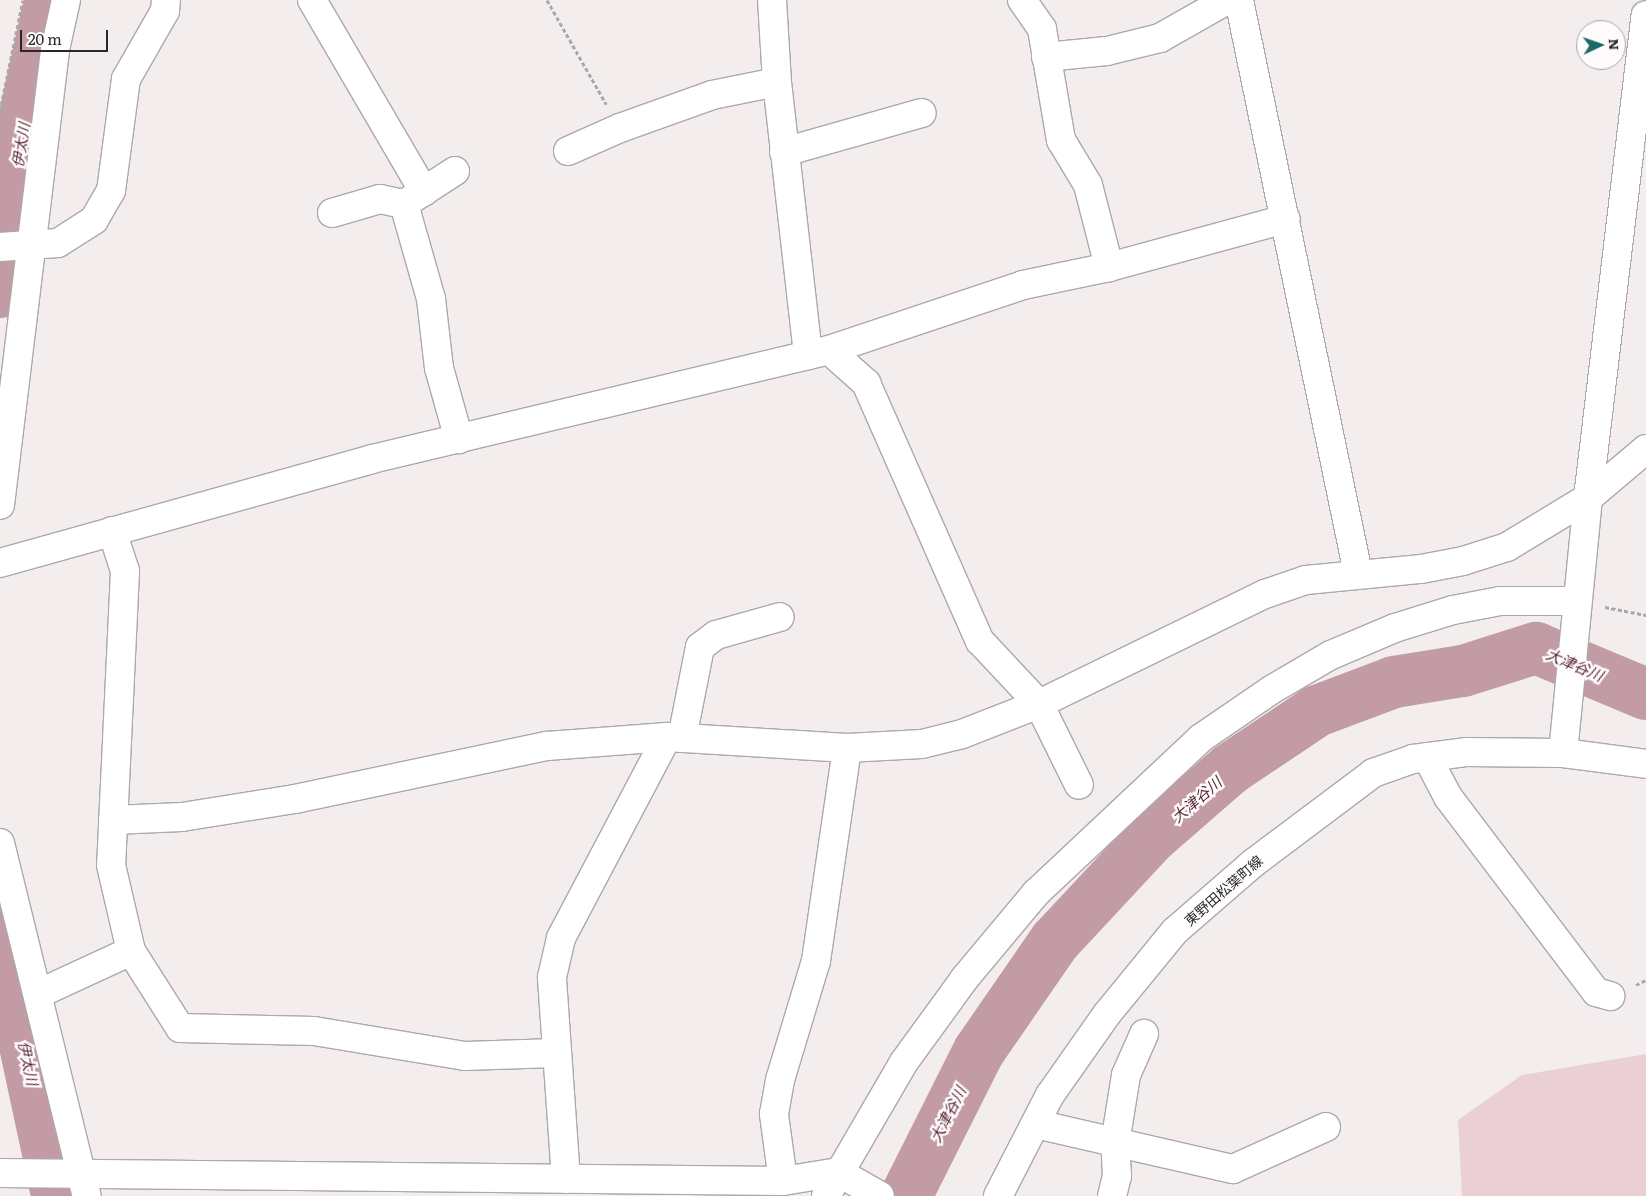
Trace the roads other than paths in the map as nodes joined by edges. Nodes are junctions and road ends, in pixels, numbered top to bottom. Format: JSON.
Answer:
{"nodes":[{"id":1,"x":66,"y":0,"type":"edge"},
{"id":2,"x":166,"y":0,"type":"edge"},
{"id":3,"x":312,"y":0,"type":"edge"},
{"id":4,"x":772,"y":0,"type":"edge"},
{"id":5,"x":1022,"y":0,"type":"edge"},
{"id":6,"x":1227,"y":0,"type":"edge"},
{"id":7,"x":1239,"y":0,"type":"edge"},
{"id":8,"x":1645,"y":27,"type":"edge"},
{"id":9,"x":1046,"y":57,"type":"junction"},
{"id":10,"x":776,"y":82,"type":"junction"},
{"id":11,"x":922,"y":113,"type":"dead end"},
{"id":12,"x":568,"y":151,"type":"dead end"},
{"id":13,"x":784,"y":152,"type":"junction"},
{"id":14,"x":455,"y":171,"type":"dead end"},
{"id":15,"x":414,"y":198,"type":"junction"},
{"id":16,"x":332,"y":213,"type":"dead end"},
{"id":17,"x":1286,"y":219,"type":"junction"},
{"id":18,"x":30,"y":246,"type":"junction"},
{"id":19,"x":0,"y":247,"type":"edge"},
{"id":20,"x":1109,"y":267,"type":"junction"},
{"id":21,"x":819,"y":353,"type":"junction"},
{"id":22,"x":459,"y":439,"type":"junction"},
{"id":23,"x":1646,"y":450,"type":"edge"},
{"id":24,"x":1588,"y":498,"type":"junction"},
{"id":25,"x":0,"y":505,"type":"edge"},
{"id":26,"x":112,"y":531,"type":"junction"},
{"id":27,"x":0,"y":563,"type":"edge"},
{"id":28,"x":1358,"y":574,"type":"junction"},
{"id":29,"x":1576,"y":608,"type":"junction"},
{"id":30,"x":780,"y":616,"type":"dead end"},
{"id":31,"x":1039,"y":704,"type":"junction"},
{"id":32,"x":675,"y":737,"type":"junction"},
{"id":33,"x":847,"y":748,"type":"junction"},
{"id":34,"x":1562,"y":753,"type":"junction"},
{"id":35,"x":1427,"y":757,"type":"junction"},
{"id":36,"x":1646,"y":764,"type":"edge"},
{"id":37,"x":1079,"y":785,"type":"dead end"},
{"id":38,"x":112,"y":820,"type":"junction"},
{"id":39,"x":0,"y":843,"type":"edge"},
{"id":40,"x":131,"y":950,"type":"junction"},
{"id":41,"x":38,"y":994,"type":"junction"},
{"id":42,"x":1610,"y":996,"type":"dead end"},
{"id":43,"x":1144,"y":1034,"type":"dead end"},
{"id":44,"x":555,"y":1053,"type":"junction"},
{"id":45,"x":1036,"y":1124,"type":"junction"},
{"id":46,"x":1326,"y":1127,"type":"dead end"},
{"id":47,"x":1115,"y":1143,"type":"junction"},
{"id":48,"x":0,"y":1174,"type":"edge"},
{"id":49,"x":842,"y":1174,"type":"junction"},
{"id":50,"x":566,"y":1179,"type":"junction"},
{"id":51,"x":783,"y":1180,"type":"junction"},
{"id":52,"x":81,"y":1181,"type":"edge"},
{"id":53,"x":354,"y":1186,"type":"edge"},
{"id":54,"x":597,"y":1187,"type":"edge"},
{"id":55,"x":675,"y":1188,"type":"edge"},
{"id":56,"x":826,"y":1196,"type":"edge"},
{"id":57,"x":880,"y":1196,"type":"edge"},
{"id":58,"x":998,"y":1196,"type":"edge"},
{"id":59,"x":1112,"y":1196,"type":"edge"}],
"edges":[{"from":1,"to":18,"type":"street"},
{"from":2,"to":18,"type":"street"},
{"from":3,"to":15,"type":"street"},
{"from":4,"to":10,"type":"street"},
{"from":5,"to":9,"type":"street"},
{"from":6,"to":9,"type":"street"},
{"from":7,"to":17,"type":"street"},
{"from":8,"to":24,"type":"street"},
{"from":9,"to":20,"type":"street"},
{"from":10,"to":12,"type":"street"},
{"from":10,"to":13,"type":"street"},
{"from":11,"to":13,"type":"street"},
{"from":13,"to":21,"type":"street"},
{"from":14,"to":15,"type":"street"},
{"from":15,"to":16,"type":"street"},
{"from":15,"to":22,"type":"street"},
{"from":17,"to":20,"type":"street"},
{"from":17,"to":28,"type":"street"},
{"from":18,"to":19,"type":"street"},
{"from":18,"to":25,"type":"street"},
{"from":20,"to":21,"type":"street"},
{"from":21,"to":22,"type":"street"},
{"from":21,"to":31,"type":"street"},
{"from":22,"to":26,"type":"street"},
{"from":23,"to":24,"type":"street"},
{"from":24,"to":28,"type":"street"},
{"from":24,"to":29,"type":"street"},
{"from":26,"to":27,"type":"street"},
{"from":26,"to":38,"type":"street"},
{"from":28,"to":31,"type":"street"},
{"from":29,"to":34,"type":"street"},
{"from":29,"to":49,"type":"street"},
{"from":30,"to":32,"type":"street"},
{"from":31,"to":33,"type":"street"},
{"from":31,"to":37,"type":"street"},
{"from":32,"to":33,"type":"street"},
{"from":32,"to":38,"type":"street"},
{"from":32,"to":44,"type":"street"},
{"from":33,"to":51,"type":"street"},
{"from":34,"to":35,"type":"street","name":"東野田松葉町線"},
{"from":34,"to":36,"type":"street","name":"東野田松葉町線"},
{"from":35,"to":42,"type":"street"},
{"from":35,"to":45,"type":"street","name":"東野田松葉町線"},
{"from":38,"to":40,"type":"street"},
{"from":39,"to":41,"type":"street"},
{"from":40,"to":41,"type":"street"},
{"from":40,"to":44,"type":"street"},
{"from":41,"to":52,"type":"street"},
{"from":43,"to":47,"type":"street"},
{"from":44,"to":50,"type":"street"},
{"from":45,"to":47,"type":"street"},
{"from":45,"to":58,"type":"street","name":"東野田松葉町線"},
{"from":46,"to":47,"type":"street"},
{"from":47,"to":59,"type":"street"},
{"from":48,"to":52,"type":"street"},
{"from":49,"to":51,"type":"street"},
{"from":49,"to":56,"type":"street"},
{"from":49,"to":57,"type":"street"},
{"from":50,"to":53,"type":"street"},
{"from":50,"to":54,"type":"street"},
{"from":51,"to":55,"type":"street"},
{"from":52,"to":53,"type":"street"},
{"from":54,"to":55,"type":"street"}]}
